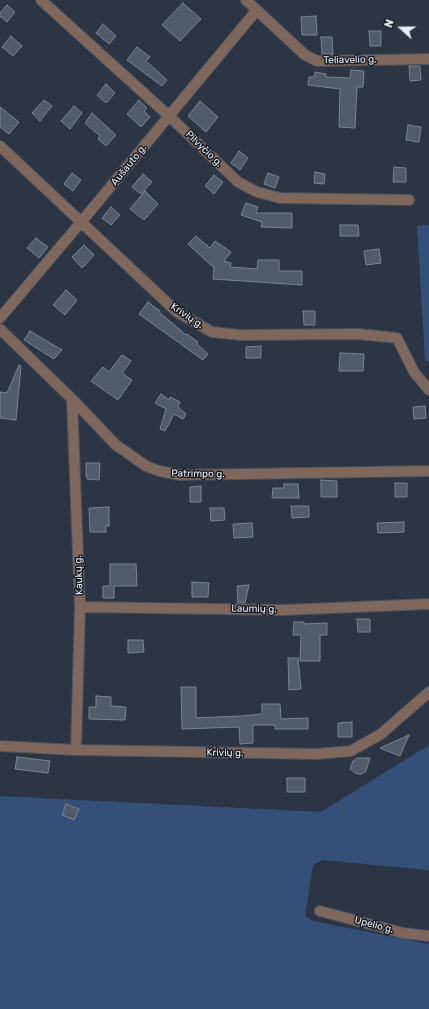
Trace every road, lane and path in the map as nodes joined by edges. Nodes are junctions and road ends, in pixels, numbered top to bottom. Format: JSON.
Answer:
{"nodes":[{"id":1,"x":41,"y":0,"type":"edge"},
{"id":2,"x":246,"y":0,"type":"edge"},
{"id":3,"x":256,"y":11,"type":"junction"},
{"id":4,"x":429,"y":59,"type":"edge"},
{"id":5,"x":169,"y":116,"type":"junction"},
{"id":6,"x":0,"y":146,"type":"edge"},
{"id":7,"x":409,"y":200,"type":"dead end"},
{"id":8,"x":82,"y":221,"type":"junction"},
{"id":9,"x":0,"y":318,"type":"edge"},
{"id":10,"x":0,"y":329,"type":"edge"},
{"id":11,"x":429,"y":390,"type":"edge"},
{"id":12,"x":72,"y":399,"type":"junction"},
{"id":13,"x":429,"y":471,"type":"edge"},
{"id":14,"x":429,"y":604,"type":"edge"},
{"id":15,"x":80,"y":606,"type":"junction"},
{"id":16,"x":429,"y":692,"type":"edge"},
{"id":17,"x":0,"y":746,"type":"edge"},
{"id":18,"x":76,"y":750,"type":"junction"},
{"id":19,"x":320,"y":911,"type":"dead end"},
{"id":20,"x":429,"y":936,"type":"edge"}],
"edges":[{"from":1,"to":5,"type":"street","name":"Pilvyčio g."},
{"from":2,"to":3,"type":"street","name":"Teliavelio g."},
{"from":3,"to":4,"type":"street","name":"Teliavelio g."},
{"from":3,"to":5,"type":"street","name":"Aušauto g."},
{"from":5,"to":7,"type":"street","name":"Pilvyčio g."},
{"from":5,"to":8,"type":"street","name":"Aušauto g."},
{"from":6,"to":8,"type":"street","name":"Krivių g."},
{"from":8,"to":9,"type":"street","name":"Aušauto g."},
{"from":8,"to":11,"type":"street","name":"Krivių g."},
{"from":10,"to":12,"type":"street","name":"Patrimpo g."},
{"from":12,"to":13,"type":"street","name":"Patrimpo g."},
{"from":12,"to":15,"type":"street","name":"Kaukų g."},
{"from":14,"to":15,"type":"street","name":"Laumių g."},
{"from":15,"to":18,"type":"street","name":"Kaukų g."},
{"from":16,"to":18,"type":"street","name":"Krivių g."},
{"from":17,"to":18,"type":"street","name":"Krivių g."},
{"from":19,"to":20,"type":"street","name":"Upelio g."}]}
